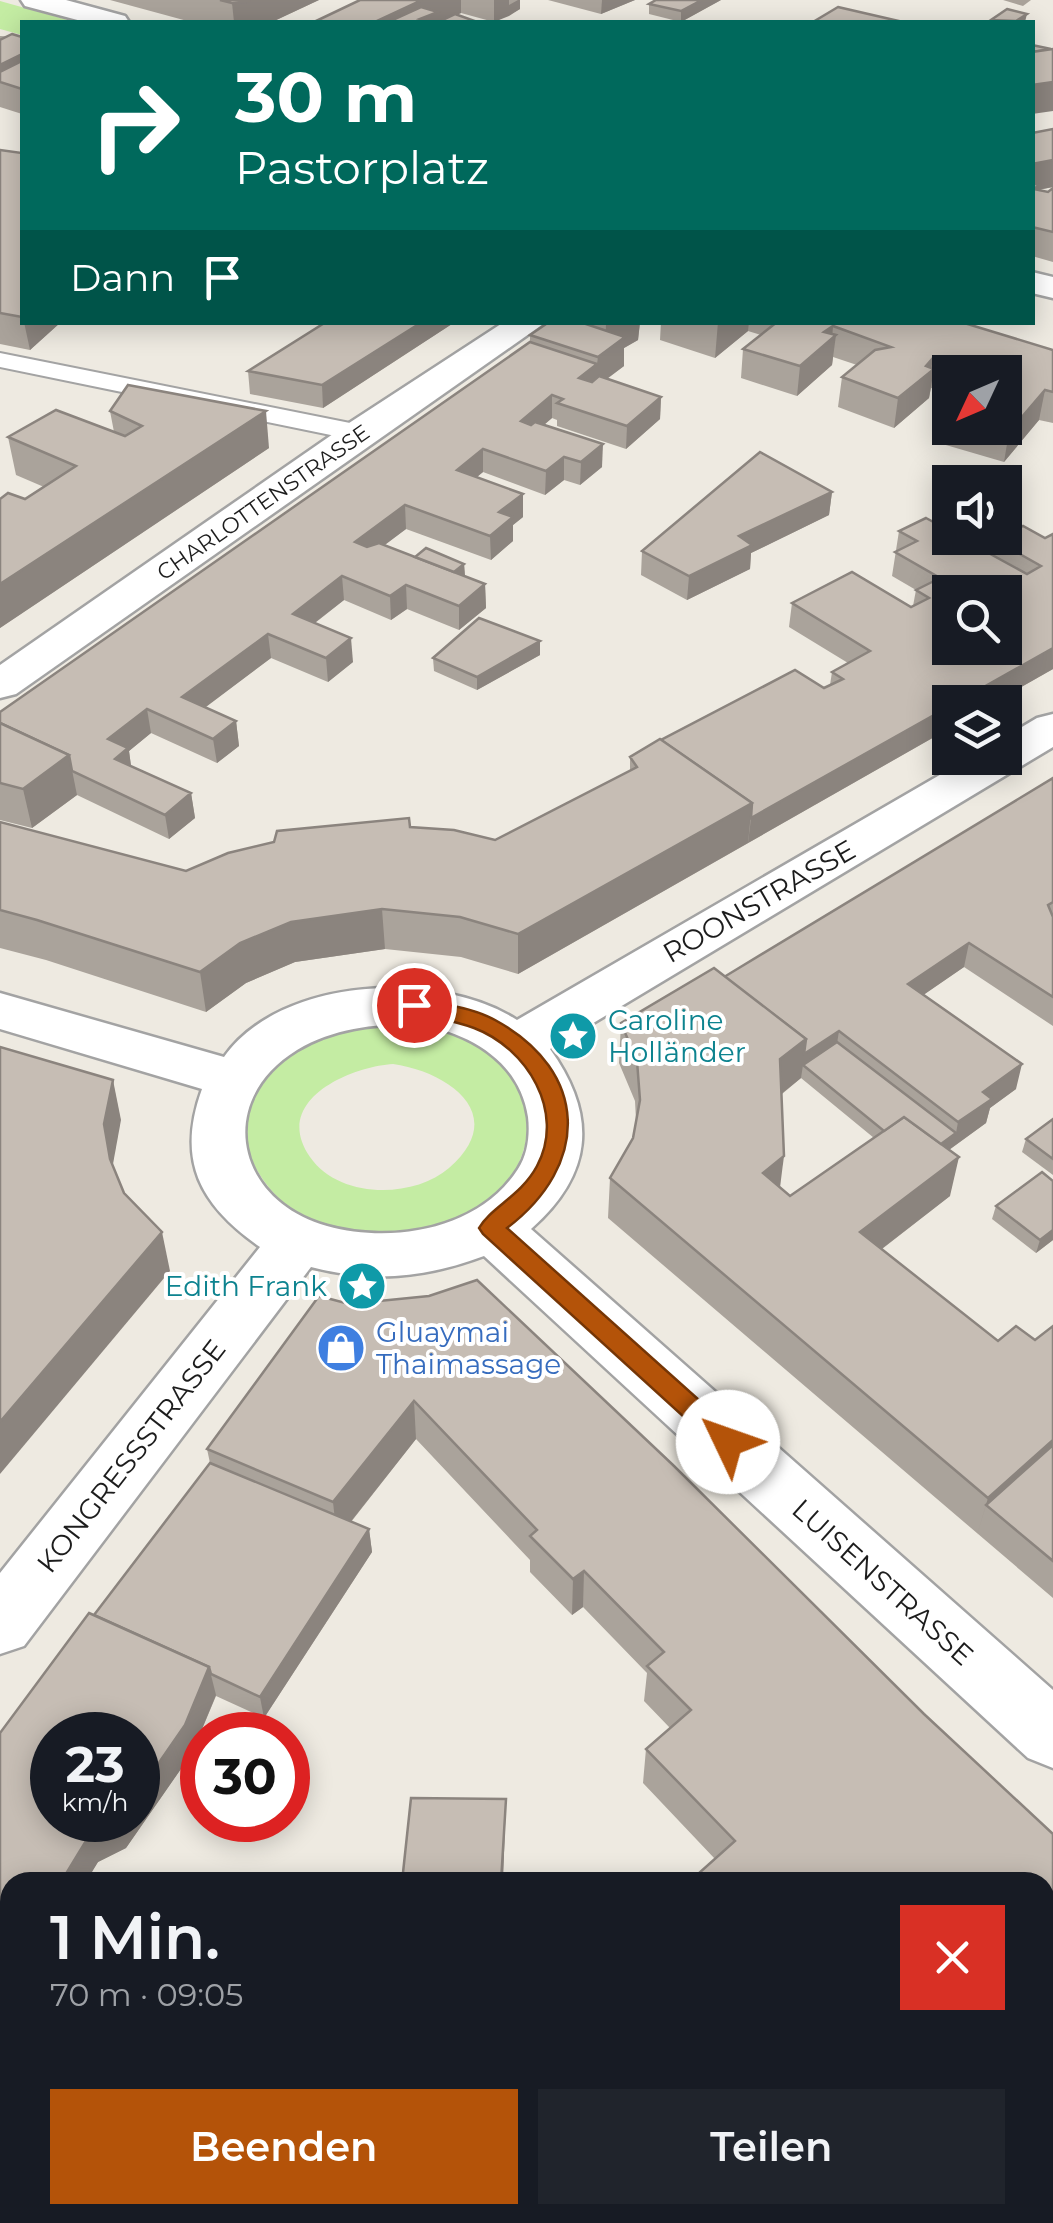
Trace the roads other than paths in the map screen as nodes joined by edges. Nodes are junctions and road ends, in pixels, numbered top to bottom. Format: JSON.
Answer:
{"nodes":[{"id":1,"x":35,"y":0,"type":"edge"},
{"id":2,"x":108,"y":20,"type":"edge"},
{"id":3,"x":524,"y":325,"type":"edge"},
{"id":4,"x":0,"y":360,"type":"edge"},
{"id":5,"x":360,"y":434,"type":"junction"},
{"id":6,"x":0,"y":685,"type":"edge"},
{"id":7,"x":1053,"y":728,"type":"edge"},
{"id":8,"x":1022,"y":746,"type":"edge"},
{"id":9,"x":973,"y":775,"type":"edge"},
{"id":10,"x":0,"y":1011,"type":"edge"},
{"id":11,"x":516,"y":1044,"type":"junction"},
{"id":12,"x":234,"y":1079,"type":"junction"},
{"id":13,"x":491,"y":1228,"type":"junction"},
{"id":14,"x":298,"y":1241,"type":"junction"},
{"id":15,"x":0,"y":1624,"type":"edge"},
{"id":16,"x":1053,"y":1736,"type":"edge"}],
"edges":[{"from":1,"to":2,"type":"street"},
{"from":3,"to":5,"type":"street","name":"CHARLOTTENSTRASSE"},
{"from":4,"to":5,"type":"lane"},
{"from":5,"to":6,"type":"street","name":"CHARLOTTENSTRASSE"},
{"from":7,"to":8,"type":"street","name":"ROONSTRASSE"},
{"from":9,"to":11,"type":"street","name":"ROONSTRASSE"},
{"from":10,"to":12,"type":"street"},
{"from":11,"to":12,"type":"street"},
{"from":11,"to":13,"type":"street"},
{"from":12,"to":14,"type":"street"},
{"from":13,"to":14,"type":"street"},
{"from":13,"to":16,"type":"street","name":"LUISENSTRASSE"},
{"from":14,"to":15,"type":"street","name":"KONGRESSSTRASSE"}]}
